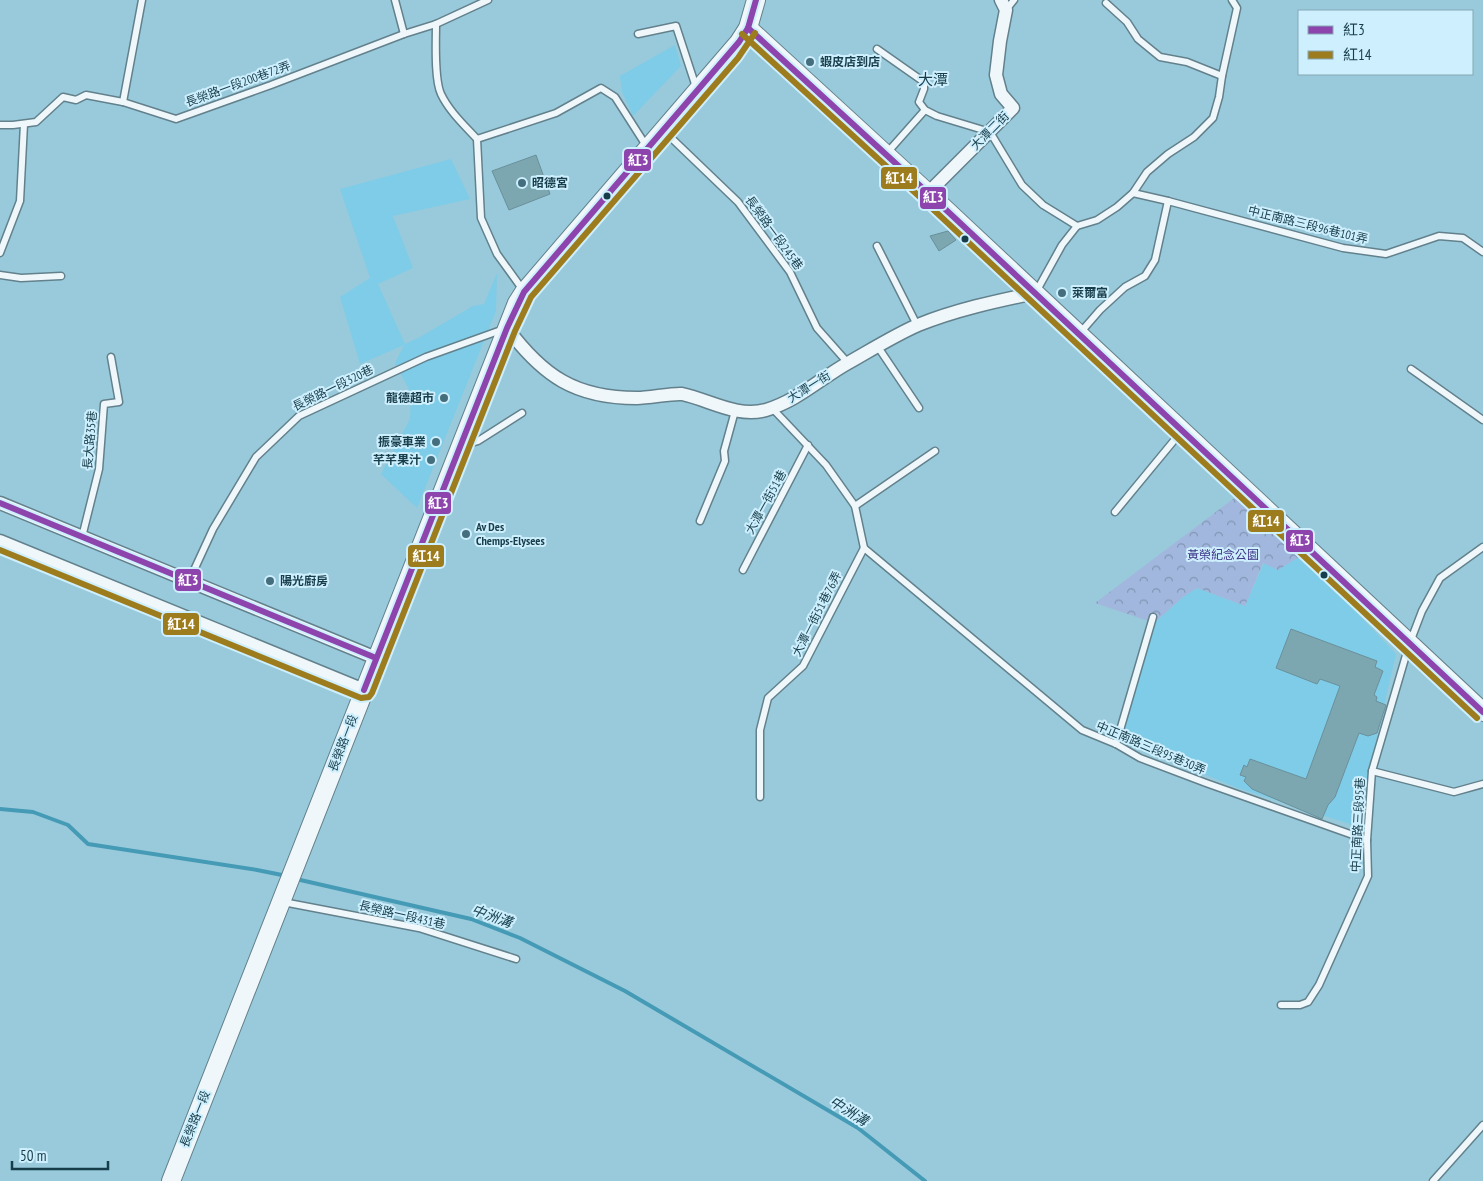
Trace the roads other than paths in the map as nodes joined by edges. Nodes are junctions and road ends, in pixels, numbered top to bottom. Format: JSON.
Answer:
{"nodes":[{"id":1,"x":142,"y":0,"type":"edge"},
{"id":2,"x":395,"y":0,"type":"edge"},
{"id":3,"x":488,"y":0,"type":"edge"},
{"id":4,"x":756,"y":0,"type":"edge"},
{"id":5,"x":1232,"y":0,"type":"edge"},
{"id":6,"x":1007,"y":3,"type":"edge"},
{"id":7,"x":1106,"y":3,"type":"dead end"},
{"id":8,"x":436,"y":24,"type":"junction"},
{"id":9,"x":748,"y":28,"type":"junction"},
{"id":10,"x":404,"y":34,"type":"junction"},
{"id":11,"x":638,"y":34,"type":"dead end"},
{"id":12,"x":877,"y":49,"type":"dead end"},
{"id":13,"x":1222,"y":76,"type":"junction"},
{"id":14,"x":698,"y":91,"type":"junction"},
{"id":15,"x":122,"y":102,"type":"junction"},
{"id":16,"x":926,"y":110,"type":"junction"},
{"id":17,"x":24,"y":124,"type":"junction"},
{"id":18,"x":0,"y":125,"type":"edge"},
{"id":19,"x":663,"y":131,"type":"junction"},
{"id":20,"x":990,"y":132,"type":"junction"},
{"id":21,"x":477,"y":139,"type":"junction"},
{"id":22,"x":647,"y":148,"type":"junction"},
{"id":23,"x":886,"y":154,"type":"junction"},
{"id":24,"x":928,"y":193,"type":"junction"},
{"id":25,"x":1133,"y":193,"type":"junction"},
{"id":26,"x":1168,"y":201,"type":"junction"},
{"id":27,"x":1077,"y":226,"type":"junction"},
{"id":28,"x":877,"y":246,"type":"dead end"},
{"id":29,"x":1483,"y":252,"type":"edge"},
{"id":30,"x":0,"y":253,"type":"edge"},
{"id":31,"x":0,"y":276,"type":"edge"},
{"id":32,"x":61,"y":276,"type":"dead end"},
{"id":33,"x":524,"y":292,"type":"junction"},
{"id":34,"x":1035,"y":293,"type":"junction"},
{"id":35,"x":917,"y":326,"type":"junction"},
{"id":36,"x":507,"y":328,"type":"junction"},
{"id":37,"x":1078,"y":334,"type":"junction"},
{"id":38,"x":878,"y":347,"type":"junction"},
{"id":39,"x":111,"y":357,"type":"dead end"},
{"id":40,"x":848,"y":363,"type":"junction"},
{"id":41,"x":1411,"y":369,"type":"dead end"},
{"id":42,"x":772,"y":408,"type":"junction"},
{"id":43,"x":919,"y":408,"type":"dead end"},
{"id":44,"x":735,"y":411,"type":"junction"},
{"id":45,"x":522,"y":413,"type":"dead end"},
{"id":46,"x":1483,"y":420,"type":"edge"},
{"id":47,"x":1181,"y":431,"type":"junction"},
{"id":48,"x":808,"y":445,"type":"junction"},
{"id":49,"x":461,"y":446,"type":"junction"},
{"id":50,"x":936,"y":451,"type":"dead end"},
{"id":51,"x":0,"y":503,"type":"edge"},
{"id":52,"x":855,"y":506,"type":"junction"},
{"id":53,"x":1115,"y":512,"type":"dead end"},
{"id":54,"x":700,"y":521,"type":"dead end"},
{"id":55,"x":82,"y":537,"type":"junction"},
{"id":56,"x":0,"y":541,"type":"edge"},
{"id":57,"x":1483,"y":547,"type":"edge"},
{"id":58,"x":864,"y":548,"type":"junction"},
{"id":59,"x":743,"y":570,"type":"dead end"},
{"id":60,"x":189,"y":581,"type":"junction"},
{"id":61,"x":1153,"y":617,"type":"dead end"},
{"id":62,"x":1409,"y":644,"type":"junction"},
{"id":63,"x":376,"y":658,"type":"junction"},
{"id":64,"x":364,"y":690,"type":"junction"},
{"id":65,"x":1483,"y":712,"type":"edge"},
{"id":66,"x":1116,"y":744,"type":"junction"},
{"id":67,"x":1372,"y":771,"type":"junction"},
{"id":68,"x":1483,"y":784,"type":"edge"},
{"id":69,"x":760,"y":798,"type":"dead end"},
{"id":70,"x":1367,"y":840,"type":"junction"},
{"id":71,"x":282,"y":902,"type":"junction"},
{"id":72,"x":516,"y":959,"type":"dead end"},
{"id":73,"x":1281,"y":1005,"type":"dead end"},
{"id":74,"x":1483,"y":1125,"type":"edge"},
{"id":75,"x":171,"y":1181,"type":"edge"},
{"id":76,"x":1433,"y":1181,"type":"edge"}],
"edges":[{"from":1,"to":15,"type":"lane"},
{"from":2,"to":10,"type":"lane"},
{"from":3,"to":8,"type":"lane","name":"長榮路一段200巷72弄"},
{"from":4,"to":9,"type":"street","name":"長榮路一段"},
{"from":5,"to":13,"type":"lane"},
{"from":6,"to":20,"type":"street","name":"大潭二街"},
{"from":7,"to":13,"type":"lane"},
{"from":8,"to":10,"type":"lane","name":"長榮路一段200巷72弄"},
{"from":8,"to":21,"type":"lane"},
{"from":9,"to":14,"type":"street","name":"長榮路一段"},
{"from":9,"to":23,"type":"street"},
{"from":10,"to":15,"type":"lane","name":"長榮路一段200巷72弄"},
{"from":11,"to":14,"type":"lane"},
{"from":12,"to":16,"type":"lane"},
{"from":13,"to":25,"type":"lane"},
{"from":14,"to":19,"type":"street","name":"長榮路一段"},
{"from":15,"to":17,"type":"lane","name":"長榮路一段200巷72弄"},
{"from":16,"to":20,"type":"lane"},
{"from":16,"to":23,"type":"lane"},
{"from":17,"to":18,"type":"lane","name":"長榮路一段200巷72弄"},
{"from":17,"to":30,"type":"lane"},
{"from":19,"to":22,"type":"street","name":"長榮路一段"},
{"from":19,"to":40,"type":"lane","name":"長榮路一段245巷"},
{"from":20,"to":24,"type":"street","name":"大潭二街"},
{"from":20,"to":27,"type":"lane"},
{"from":21,"to":22,"type":"lane"},
{"from":21,"to":33,"type":"lane"},
{"from":22,"to":33,"type":"street","name":"長榮路一段"},
{"from":23,"to":24,"type":"street"},
{"from":24,"to":34,"type":"street"},
{"from":25,"to":26,"type":"lane","name":"中正南路三段96巷101弄"},
{"from":25,"to":27,"type":"lane"},
{"from":26,"to":29,"type":"lane","name":"中正南路三段96巷101弄"},
{"from":26,"to":37,"type":"lane"},
{"from":27,"to":34,"type":"lane"},
{"from":28,"to":35,"type":"lane"},
{"from":31,"to":32,"type":"lane"},
{"from":33,"to":36,"type":"street","name":"長榮路一段"},
{"from":34,"to":35,"type":"street","name":"大潭一街"},
{"from":34,"to":37,"type":"street"},
{"from":35,"to":38,"type":"street","name":"大潭一街"},
{"from":36,"to":44,"type":"street","name":"大潭一街"},
{"from":36,"to":49,"type":"street","name":"長榮路一段"},
{"from":36,"to":60,"type":"lane","name":"長榮路一段320巷"},
{"from":37,"to":47,"type":"street"},
{"from":38,"to":40,"type":"street","name":"大潭一街"},
{"from":38,"to":43,"type":"lane"},
{"from":39,"to":55,"type":"lane","name":"長大路35巷"},
{"from":40,"to":42,"type":"street","name":"大潭一街"},
{"from":41,"to":46,"type":"lane"},
{"from":42,"to":44,"type":"street","name":"大潭一街"},
{"from":42,"to":48,"type":"lane"},
{"from":44,"to":54,"type":"lane"},
{"from":45,"to":49,"type":"lane"},
{"from":47,"to":53,"type":"lane"},
{"from":47,"to":62,"type":"street"},
{"from":48,"to":52,"type":"lane"},
{"from":48,"to":59,"type":"lane","name":"大潭一街51巷"},
{"from":49,"to":63,"type":"street","name":"長榮路一段"},
{"from":50,"to":52,"type":"lane"},
{"from":51,"to":55,"type":"street"},
{"from":52,"to":58,"type":"lane"},
{"from":55,"to":60,"type":"street"},
{"from":56,"to":64,"type":"street"},
{"from":57,"to":62,"type":"lane","name":"中正南路三段95巷"},
{"from":58,"to":66,"type":"lane","name":"中正南路三段95巷30弄"},
{"from":58,"to":69,"type":"lane","name":"大潭一街51巷76弄"},
{"from":60,"to":63,"type":"street"},
{"from":61,"to":66,"type":"lane"},
{"from":62,"to":65,"type":"street"},
{"from":62,"to":67,"type":"lane","name":"中正南路三段95巷"},
{"from":63,"to":64,"type":"street","name":"長榮路一段"},
{"from":64,"to":71,"type":"street","name":"長榮路一段"},
{"from":66,"to":70,"type":"lane","name":"中正南路三段95巷30弄"},
{"from":67,"to":68,"type":"lane"},
{"from":67,"to":70,"type":"lane","name":"中正南路三段95巷"},
{"from":70,"to":73,"type":"lane","name":"中正南路三段95巷"},
{"from":71,"to":72,"type":"lane","name":"長榮路一段431巷"},
{"from":71,"to":75,"type":"street","name":"長榮路一段"},
{"from":74,"to":76,"type":"lane"}]}
